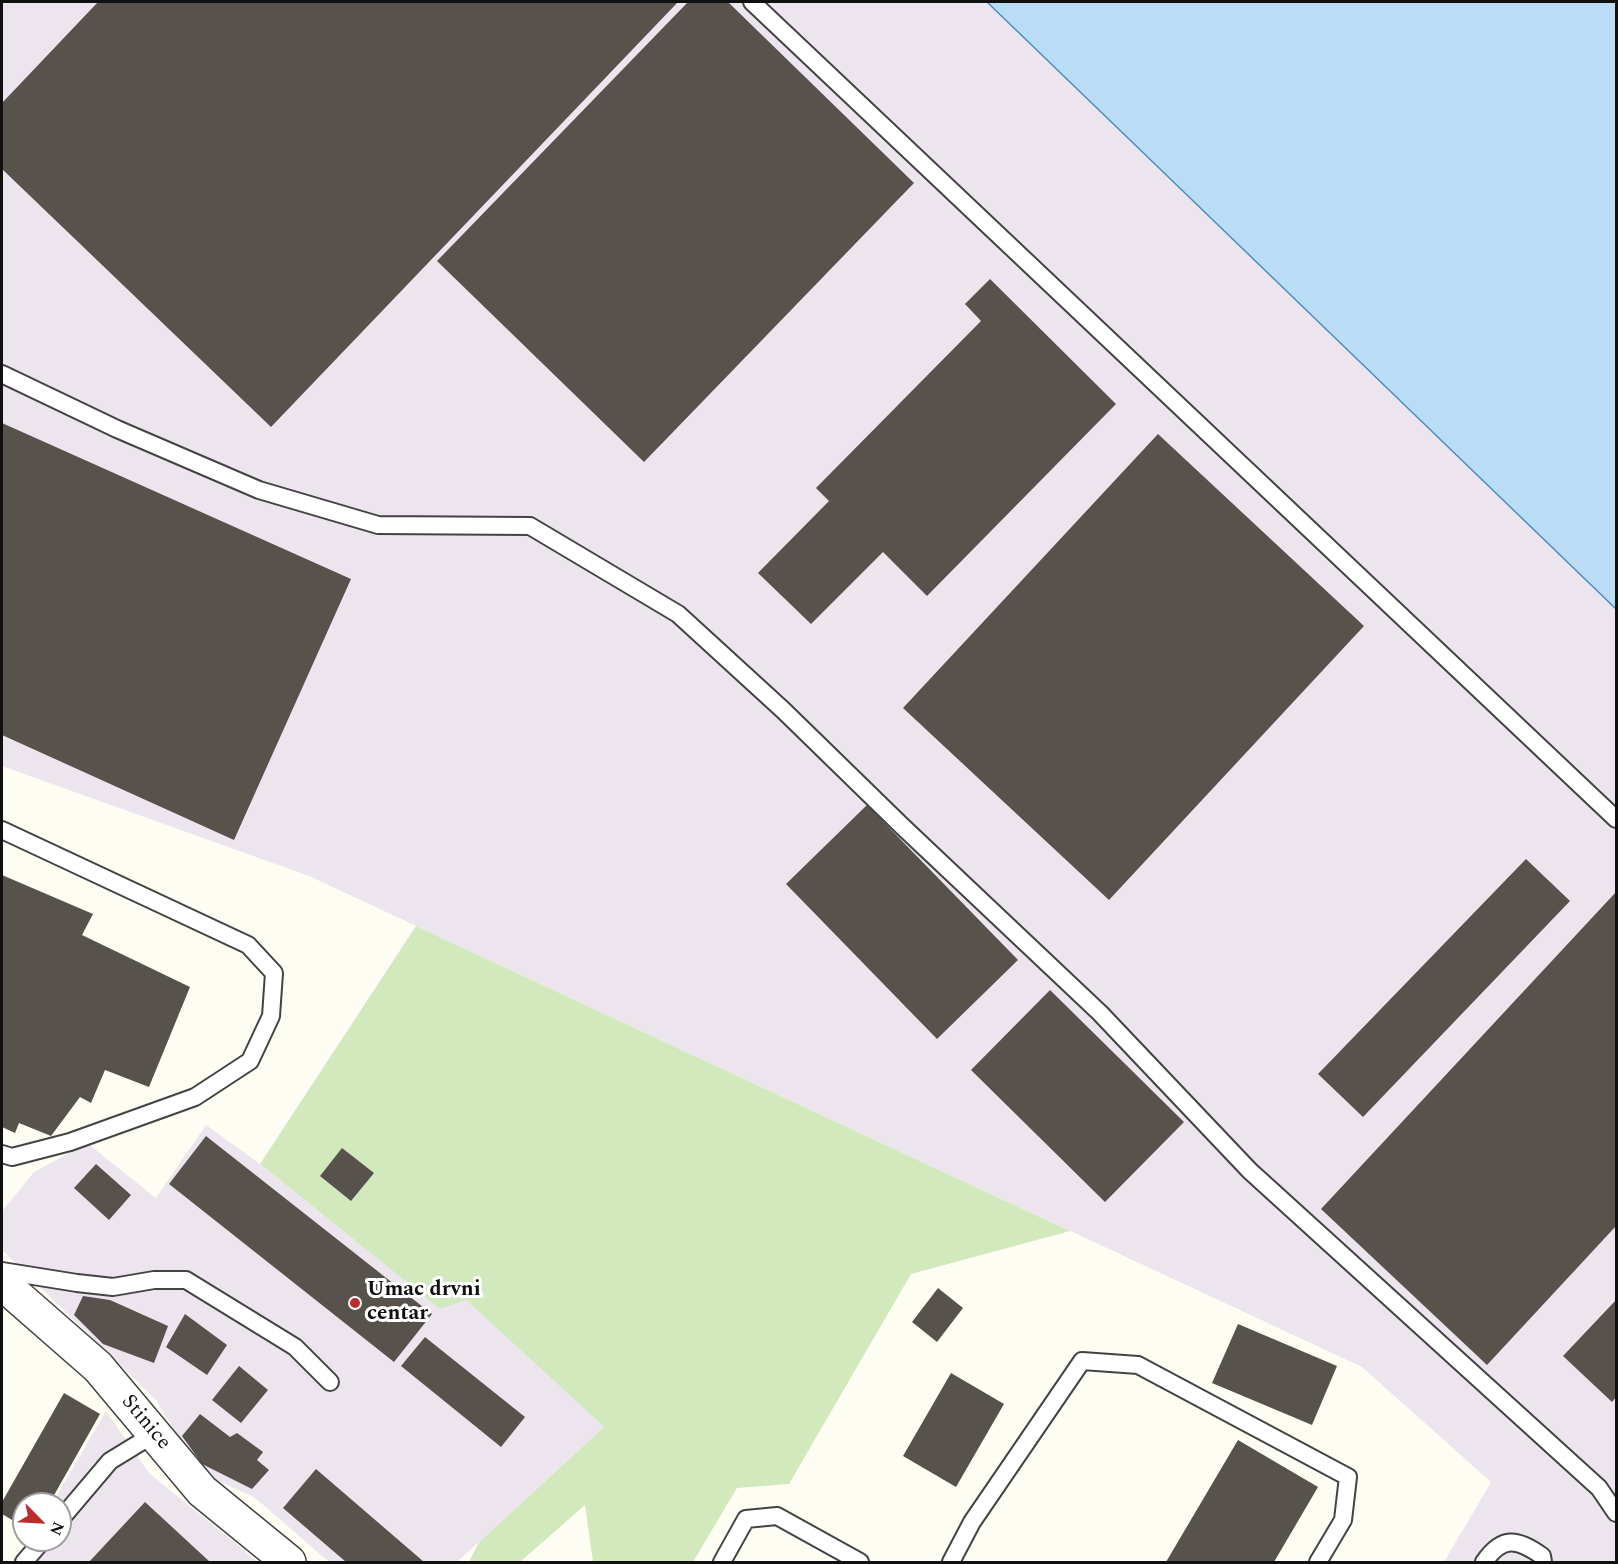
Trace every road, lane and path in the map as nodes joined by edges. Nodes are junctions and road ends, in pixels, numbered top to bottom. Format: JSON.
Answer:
{"nodes":[{"id":1,"x":752,"y":2,"type":"edge"},
{"id":2,"x":2,"y":374,"type":"edge"},
{"id":3,"x":1617,"y":819,"type":"edge"},
{"id":4,"x":2,"y":830,"type":"edge"},
{"id":5,"x":2,"y":1154,"type":"edge"},
{"id":6,"x":2,"y":1270,"type":"edge"},
{"id":7,"x":2,"y":1283,"type":"edge"},
{"id":8,"x":330,"y":1382,"type":"dead end"},
{"id":9,"x":154,"y":1434,"type":"junction"},
{"id":10,"x":72,"y":1506,"type":"edge"},
{"id":11,"x":1617,"y":1514,"type":"edge"},
{"id":12,"x":289,"y":1563,"type":"edge"},
{"id":13,"x":722,"y":1563,"type":"edge"},
{"id":14,"x":860,"y":1563,"type":"edge"},
{"id":15,"x":951,"y":1563,"type":"edge"},
{"id":16,"x":1318,"y":1563,"type":"edge"},
{"id":17,"x":1484,"y":1563,"type":"edge"},
{"id":18,"x":1543,"y":1563,"type":"edge"}],
"edges":[{"from":1,"to":3,"type":"lane"},
{"from":2,"to":11,"type":"lane"},
{"from":4,"to":5,"type":"lane"},
{"from":6,"to":8,"type":"lane"},
{"from":7,"to":9,"type":"street","name":"Stinice"},
{"from":9,"to":10,"type":"lane"},
{"from":9,"to":12,"type":"street","name":"Stinice"},
{"from":13,"to":14,"type":"lane"},
{"from":15,"to":16,"type":"lane"},
{"from":17,"to":18,"type":"lane"}]}
